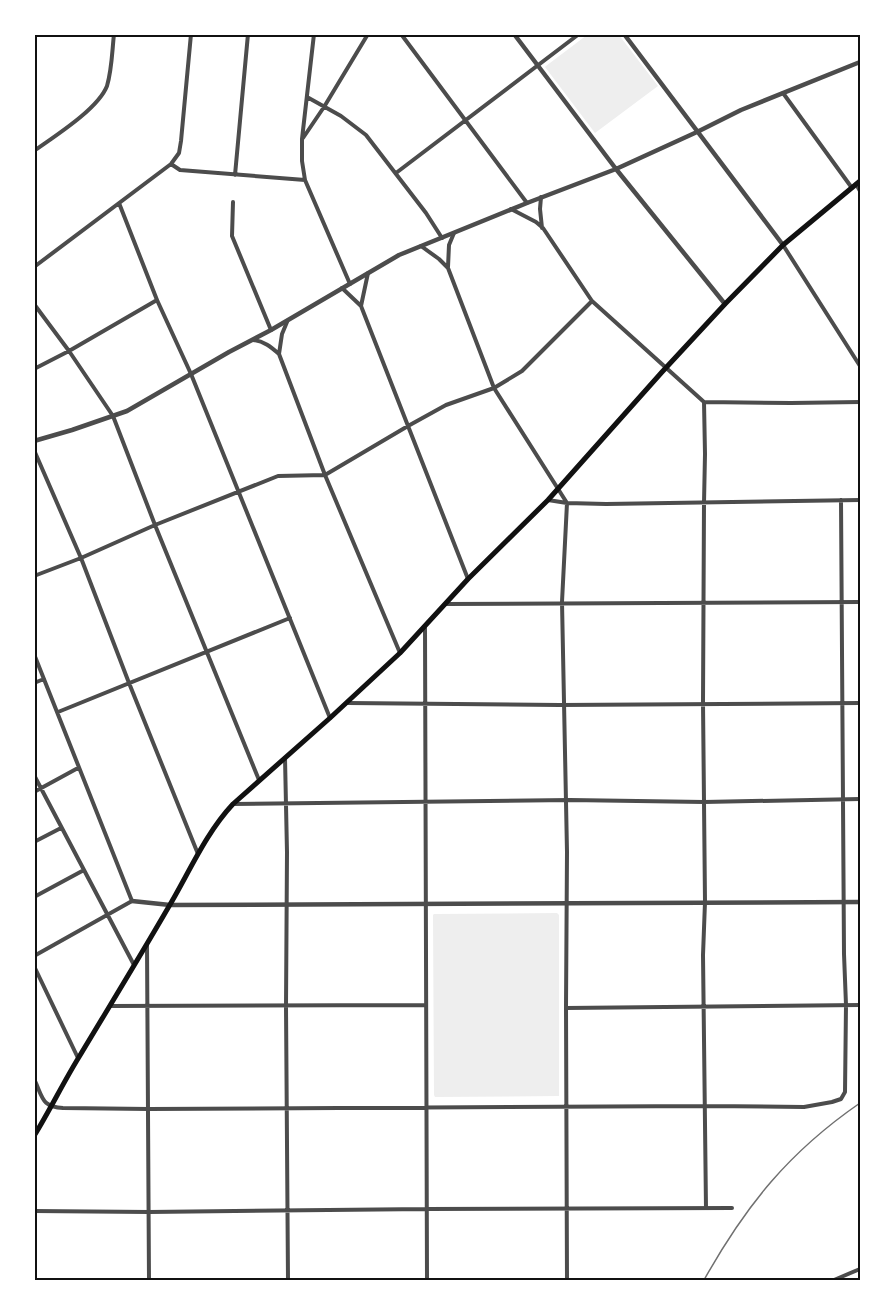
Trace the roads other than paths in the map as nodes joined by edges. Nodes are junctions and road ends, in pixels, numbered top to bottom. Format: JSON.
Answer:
{"nodes":[{"id":1,"x":114,"y":34,"type":"edge"},
{"id":2,"x":191,"y":34,"type":"edge"},
{"id":3,"x":248,"y":34,"type":"edge"},
{"id":4,"x":314,"y":34,"type":"edge"},
{"id":5,"x":368,"y":34,"type":"edge"},
{"id":6,"x":400,"y":34,"type":"edge"},
{"id":7,"x":514,"y":34,"type":"edge"},
{"id":8,"x":579,"y":34,"type":"edge"},
{"id":9,"x":624,"y":34,"type":"edge"},
{"id":10,"x":861,"y":62,"type":"edge"},
{"id":11,"x":537,"y":66,"type":"junction"},
{"id":12,"x":783,"y":93,"type":"junction"},
{"id":13,"x":307,"y":97,"type":"junction"},
{"id":14,"x":324,"y":107,"type":"junction"},
{"id":15,"x":465,"y":120,"type":"junction"},
{"id":16,"x":698,"y":132,"type":"junction"},
{"id":17,"x":302,"y":139,"type":"junction"},
{"id":18,"x":34,"y":151,"type":"edge"},
{"id":19,"x":171,"y":164,"type":"junction"},
{"id":20,"x":616,"y":169,"type":"junction"},
{"id":21,"x":396,"y":173,"type":"junction"},
{"id":22,"x":235,"y":175,"type":"junction"},
{"id":23,"x":305,"y":180,"type":"junction"},
{"id":24,"x":856,"y":184,"type":"edge"},
{"id":25,"x":861,"y":191,"type":"edge"},
{"id":26,"x":541,"y":197,"type":"junction"},
{"id":27,"x":233,"y":202,"type":"dead end"},
{"id":28,"x":120,"y":203,"type":"junction"},
{"id":29,"x":527,"y":203,"type":"junction"},
{"id":30,"x":511,"y":209,"type":"junction"},
{"id":31,"x":543,"y":228,"type":"junction"},
{"id":32,"x":454,"y":233,"type":"junction"},
{"id":33,"x":442,"y":238,"type":"junction"},
{"id":34,"x":783,"y":245,"type":"junction"},
{"id":35,"x":421,"y":246,"type":"junction"},
{"id":36,"x":34,"y":267,"type":"edge"},
{"id":37,"x":448,"y":268,"type":"junction"},
{"id":38,"x":368,"y":273,"type":"junction"},
{"id":39,"x":350,"y":284,"type":"junction"},
{"id":40,"x":342,"y":288,"type":"junction"},
{"id":41,"x":157,"y":300,"type":"junction"},
{"id":42,"x":592,"y":302,"type":"junction"},
{"id":43,"x":34,"y":304,"type":"edge"},
{"id":44,"x":725,"y":304,"type":"junction"},
{"id":45,"x":361,"y":306,"type":"junction"},
{"id":46,"x":287,"y":321,"type":"junction"},
{"id":47,"x":272,"y":330,"type":"junction"},
{"id":48,"x":253,"y":340,"type":"junction"},
{"id":49,"x":69,"y":351,"type":"junction"},
{"id":50,"x":279,"y":354,"type":"junction"},
{"id":51,"x":861,"y":366,"type":"edge"},
{"id":52,"x":666,"y":367,"type":"junction"},
{"id":53,"x":34,"y":369,"type":"edge"},
{"id":54,"x":191,"y":374,"type":"junction"},
{"id":55,"x":494,"y":388,"type":"junction"},
{"id":56,"x":704,"y":402,"type":"junction"},
{"id":57,"x":861,"y":402,"type":"edge"},
{"id":58,"x":113,"y":416,"type":"junction"},
{"id":59,"x":408,"y":426,"type":"junction"},
{"id":60,"x":34,"y":441,"type":"edge"},
{"id":61,"x":34,"y":450,"type":"edge"},
{"id":62,"x":325,"y":475,"type":"junction"},
{"id":63,"x":559,"y":487,"type":"junction"},
{"id":64,"x":238,"y":492,"type":"junction"},
{"id":65,"x":548,"y":500,"type":"junction"},
{"id":66,"x":842,"y":500,"type":"junction"},
{"id":67,"x":861,"y":500,"type":"edge"},
{"id":68,"x":567,"y":503,"type":"junction"},
{"id":69,"x":704,"y":503,"type":"junction"},
{"id":70,"x":155,"y":525,"type":"junction"},
{"id":71,"x":81,"y":558,"type":"junction"},
{"id":72,"x":34,"y":576,"type":"edge"},
{"id":73,"x":468,"y":579,"type":"junction"},
{"id":74,"x":562,"y":602,"type":"junction"},
{"id":75,"x":704,"y":602,"type":"junction"},
{"id":76,"x":861,"y":602,"type":"edge"},
{"id":77,"x":843,"y":603,"type":"junction"},
{"id":78,"x":445,"y":604,"type":"junction"},
{"id":79,"x":290,"y":618,"type":"junction"},
{"id":80,"x":425,"y":628,"type":"junction"},
{"id":81,"x":207,"y":652,"type":"junction"},
{"id":82,"x":400,"y":653,"type":"junction"},
{"id":83,"x":34,"y":654,"type":"edge"},
{"id":84,"x":44,"y":679,"type":"junction"},
{"id":85,"x":34,"y":683,"type":"edge"},
{"id":86,"x":129,"y":683,"type":"junction"},
{"id":87,"x":347,"y":703,"type":"junction"},
{"id":88,"x":424,"y":703,"type":"junction"},
{"id":89,"x":703,"y":703,"type":"junction"},
{"id":90,"x":842,"y":703,"type":"junction"},
{"id":91,"x":861,"y":703,"type":"edge"},
{"id":92,"x":563,"y":705,"type":"junction"},
{"id":93,"x":58,"y":712,"type":"junction"},
{"id":94,"x":330,"y":718,"type":"junction"},
{"id":95,"x":285,"y":758,"type":"junction"},
{"id":96,"x":78,"y":768,"type":"junction"},
{"id":97,"x":34,"y":775,"type":"edge"},
{"id":98,"x":259,"y":780,"type":"junction"},
{"id":99,"x":42,"y":788,"type":"junction"},
{"id":100,"x":34,"y":792,"type":"edge"},
{"id":101,"x":844,"y":799,"type":"junction"},
{"id":102,"x":861,"y":799,"type":"edge"},
{"id":103,"x":566,"y":800,"type":"junction"},
{"id":104,"x":426,"y":801,"type":"junction"},
{"id":105,"x":704,"y":802,"type":"junction"},
{"id":106,"x":286,"y":803,"type":"junction"},
{"id":107,"x":233,"y":804,"type":"junction"},
{"id":108,"x":61,"y":828,"type":"junction"},
{"id":109,"x":34,"y":842,"type":"edge"},
{"id":110,"x":198,"y":854,"type":"junction"},
{"id":111,"x":84,"y":870,"type":"junction"},
{"id":112,"x":34,"y":897,"type":"edge"},
{"id":113,"x":132,"y":901,"type":"junction"},
{"id":114,"x":705,"y":902,"type":"junction"},
{"id":115,"x":844,"y":902,"type":"junction"},
{"id":116,"x":861,"y":902,"type":"edge"},
{"id":117,"x":426,"y":903,"type":"junction"},
{"id":118,"x":566,"y":903,"type":"junction"},
{"id":119,"x":170,"y":905,"type":"junction"},
{"id":120,"x":286,"y":905,"type":"junction"},
{"id":121,"x":109,"y":914,"type":"junction"},
{"id":122,"x":147,"y":945,"type":"junction"},
{"id":123,"x":34,"y":956,"type":"edge"},
{"id":124,"x":134,"y":965,"type":"junction"},
{"id":125,"x":34,"y":966,"type":"edge"},
{"id":126,"x":426,"y":1005,"type":"junction"},
{"id":127,"x":846,"y":1005,"type":"junction"},
{"id":128,"x":861,"y":1005,"type":"edge"},
{"id":129,"x":110,"y":1006,"type":"junction"},
{"id":130,"x":286,"y":1006,"type":"junction"},
{"id":131,"x":705,"y":1006,"type":"junction"},
{"id":132,"x":147,"y":1007,"type":"junction"},
{"id":133,"x":566,"y":1008,"type":"junction"},
{"id":134,"x":78,"y":1058,"type":"junction"},
{"id":135,"x":34,"y":1079,"type":"edge"},
{"id":136,"x":705,"y":1106,"type":"junction"},
{"id":137,"x":427,"y":1107,"type":"junction"},
{"id":138,"x":566,"y":1107,"type":"junction"},
{"id":139,"x":52,"y":1108,"type":"junction"},
{"id":140,"x":287,"y":1108,"type":"junction"},
{"id":141,"x":148,"y":1109,"type":"junction"},
{"id":142,"x":34,"y":1136,"type":"edge"},
{"id":143,"x":706,"y":1208,"type":"junction"},
{"id":144,"x":732,"y":1208,"type":"dead end"},
{"id":145,"x":427,"y":1209,"type":"junction"},
{"id":146,"x":567,"y":1210,"type":"junction"},
{"id":147,"x":34,"y":1211,"type":"edge"},
{"id":148,"x":288,"y":1211,"type":"junction"},
{"id":149,"x":148,"y":1212,"type":"junction"},
{"id":150,"x":861,"y":1269,"type":"edge"},
{"id":151,"x":149,"y":1281,"type":"edge"},
{"id":152,"x":288,"y":1281,"type":"edge"},
{"id":153,"x":427,"y":1281,"type":"edge"},
{"id":154,"x":567,"y":1281,"type":"edge"},
{"id":155,"x":834,"y":1281,"type":"edge"}],
"edges":[{"from":1,"to":18,"type":"street"},
{"from":2,"to":19,"type":"street"},
{"from":3,"to":22,"type":"street"},
{"from":4,"to":13,"type":"street"},
{"from":5,"to":14,"type":"street"},
{"from":6,"to":15,"type":"street"},
{"from":7,"to":11,"type":"street"},
{"from":8,"to":11,"type":"street"},
{"from":9,"to":16,"type":"street"},
{"from":10,"to":12,"type":"street"},
{"from":11,"to":15,"type":"street"},
{"from":11,"to":20,"type":"street"},
{"from":12,"to":16,"type":"street"},
{"from":12,"to":24,"type":"street"},
{"from":13,"to":14,"type":"street"},
{"from":13,"to":17,"type":"street"},
{"from":14,"to":17,"type":"street"},
{"from":14,"to":21,"type":"street"},
{"from":15,"to":21,"type":"street"},
{"from":15,"to":29,"type":"street"},
{"from":16,"to":20,"type":"street"},
{"from":16,"to":34,"type":"street"},
{"from":17,"to":23,"type":"street"},
{"from":19,"to":22,"type":"street"},
{"from":19,"to":28,"type":"street"},
{"from":20,"to":26,"type":"street"},
{"from":20,"to":44,"type":"street"},
{"from":21,"to":33,"type":"street"},
{"from":22,"to":23,"type":"street"},
{"from":23,"to":39,"type":"street"},
{"from":24,"to":25,"type":"street"},
{"from":24,"to":34,"type":"main road"},
{"from":26,"to":29,"type":"street"},
{"from":26,"to":31,"type":"street"},
{"from":27,"to":47,"type":"street"},
{"from":28,"to":36,"type":"street"},
{"from":28,"to":41,"type":"street"},
{"from":29,"to":30,"type":"street"},
{"from":30,"to":31,"type":"street"},
{"from":30,"to":32,"type":"street"},
{"from":31,"to":42,"type":"street"},
{"from":32,"to":33,"type":"street"},
{"from":32,"to":37,"type":"street"},
{"from":33,"to":35,"type":"street"},
{"from":34,"to":44,"type":"main road"},
{"from":34,"to":51,"type":"street"},
{"from":35,"to":37,"type":"street"},
{"from":35,"to":38,"type":"street"},
{"from":37,"to":55,"type":"street"},
{"from":38,"to":39,"type":"street"},
{"from":38,"to":45,"type":"street"},
{"from":39,"to":40,"type":"street"},
{"from":40,"to":45,"type":"street"},
{"from":40,"to":46,"type":"street"},
{"from":41,"to":49,"type":"street"},
{"from":41,"to":54,"type":"street"},
{"from":42,"to":52,"type":"street"},
{"from":42,"to":55,"type":"street"},
{"from":43,"to":49,"type":"street"},
{"from":44,"to":52,"type":"main road"},
{"from":45,"to":59,"type":"street"},
{"from":46,"to":47,"type":"street"},
{"from":46,"to":50,"type":"street"},
{"from":47,"to":48,"type":"street"},
{"from":48,"to":50,"type":"street"},
{"from":48,"to":54,"type":"street"},
{"from":49,"to":53,"type":"street"},
{"from":49,"to":58,"type":"street"},
{"from":50,"to":62,"type":"street"},
{"from":52,"to":56,"type":"street"},
{"from":52,"to":63,"type":"main road"},
{"from":54,"to":58,"type":"street"},
{"from":54,"to":64,"type":"street"},
{"from":55,"to":59,"type":"street"},
{"from":55,"to":63,"type":"street"},
{"from":56,"to":57,"type":"street"},
{"from":56,"to":69,"type":"street"},
{"from":58,"to":60,"type":"street"},
{"from":58,"to":70,"type":"street"},
{"from":59,"to":62,"type":"street"},
{"from":59,"to":73,"type":"street"},
{"from":61,"to":71,"type":"street"},
{"from":62,"to":64,"type":"street"},
{"from":62,"to":82,"type":"street"},
{"from":63,"to":65,"type":"main road"},
{"from":63,"to":68,"type":"street"},
{"from":64,"to":70,"type":"street"},
{"from":64,"to":79,"type":"street"},
{"from":65,"to":68,"type":"street"},
{"from":65,"to":73,"type":"main road"},
{"from":66,"to":67,"type":"street"},
{"from":66,"to":69,"type":"street"},
{"from":66,"to":77,"type":"street"},
{"from":68,"to":69,"type":"street"},
{"from":68,"to":74,"type":"street"},
{"from":69,"to":75,"type":"street"},
{"from":70,"to":71,"type":"street"},
{"from":70,"to":81,"type":"street"},
{"from":71,"to":72,"type":"street"},
{"from":71,"to":86,"type":"street"},
{"from":73,"to":78,"type":"main road"},
{"from":74,"to":75,"type":"street"},
{"from":74,"to":78,"type":"street"},
{"from":74,"to":92,"type":"street"},
{"from":75,"to":77,"type":"street"},
{"from":75,"to":89,"type":"street"},
{"from":76,"to":77,"type":"street"},
{"from":77,"to":90,"type":"street"},
{"from":78,"to":80,"type":"main road"},
{"from":79,"to":81,"type":"street"},
{"from":79,"to":94,"type":"street"},
{"from":80,"to":82,"type":"main road"},
{"from":80,"to":88,"type":"street"},
{"from":81,"to":86,"type":"street"},
{"from":81,"to":98,"type":"street"},
{"from":82,"to":87,"type":"main road"},
{"from":83,"to":84,"type":"street"},
{"from":84,"to":85,"type":"street"},
{"from":84,"to":93,"type":"street"},
{"from":86,"to":93,"type":"street"},
{"from":86,"to":110,"type":"street"},
{"from":87,"to":88,"type":"street"},
{"from":87,"to":94,"type":"main road"},
{"from":88,"to":92,"type":"street"},
{"from":88,"to":104,"type":"street"},
{"from":89,"to":90,"type":"street"},
{"from":89,"to":92,"type":"street"},
{"from":89,"to":105,"type":"street"},
{"from":90,"to":91,"type":"street"},
{"from":90,"to":101,"type":"street"},
{"from":92,"to":103,"type":"street"},
{"from":93,"to":96,"type":"street"},
{"from":94,"to":95,"type":"main road"},
{"from":95,"to":98,"type":"main road"},
{"from":95,"to":106,"type":"street"},
{"from":96,"to":99,"type":"street"},
{"from":96,"to":113,"type":"street"},
{"from":97,"to":99,"type":"street"},
{"from":98,"to":107,"type":"main road"},
{"from":99,"to":100,"type":"street"},
{"from":99,"to":108,"type":"street"},
{"from":101,"to":102,"type":"street"},
{"from":101,"to":105,"type":"street"},
{"from":101,"to":115,"type":"street"},
{"from":103,"to":104,"type":"street"},
{"from":103,"to":105,"type":"street"},
{"from":103,"to":118,"type":"street"},
{"from":104,"to":106,"type":"street"},
{"from":104,"to":117,"type":"street"},
{"from":105,"to":114,"type":"street"},
{"from":106,"to":107,"type":"street"},
{"from":106,"to":120,"type":"street"},
{"from":107,"to":110,"type":"main road"},
{"from":108,"to":109,"type":"street"},
{"from":108,"to":111,"type":"street"},
{"from":110,"to":119,"type":"main road"},
{"from":111,"to":112,"type":"street"},
{"from":111,"to":121,"type":"street"},
{"from":113,"to":119,"type":"street"},
{"from":113,"to":121,"type":"street"},
{"from":114,"to":115,"type":"street"},
{"from":114,"to":118,"type":"street"},
{"from":114,"to":131,"type":"street"},
{"from":115,"to":116,"type":"street"},
{"from":115,"to":127,"type":"street"},
{"from":117,"to":118,"type":"street"},
{"from":117,"to":120,"type":"street"},
{"from":117,"to":126,"type":"street"},
{"from":118,"to":133,"type":"street"},
{"from":119,"to":120,"type":"street"},
{"from":119,"to":122,"type":"main road"},
{"from":120,"to":130,"type":"street"},
{"from":121,"to":123,"type":"street"},
{"from":121,"to":124,"type":"street"},
{"from":122,"to":124,"type":"main road"},
{"from":122,"to":132,"type":"street"},
{"from":124,"to":129,"type":"main road"},
{"from":125,"to":134,"type":"street"},
{"from":126,"to":130,"type":"street"},
{"from":126,"to":137,"type":"street"},
{"from":127,"to":128,"type":"street"},
{"from":127,"to":131,"type":"street"},
{"from":127,"to":136,"type":"street"},
{"from":129,"to":132,"type":"street"},
{"from":129,"to":134,"type":"main road"},
{"from":130,"to":132,"type":"street"},
{"from":130,"to":140,"type":"street"},
{"from":131,"to":133,"type":"street"},
{"from":131,"to":136,"type":"street"},
{"from":132,"to":141,"type":"street"},
{"from":133,"to":138,"type":"street"},
{"from":134,"to":139,"type":"main road"},
{"from":135,"to":139,"type":"street"},
{"from":136,"to":138,"type":"street"},
{"from":136,"to":143,"type":"street"},
{"from":137,"to":138,"type":"street"},
{"from":137,"to":140,"type":"street"},
{"from":137,"to":145,"type":"street"},
{"from":138,"to":146,"type":"street"},
{"from":139,"to":141,"type":"street"},
{"from":139,"to":142,"type":"main road"},
{"from":140,"to":141,"type":"street"},
{"from":140,"to":148,"type":"street"},
{"from":141,"to":149,"type":"street"},
{"from":143,"to":144,"type":"street"},
{"from":143,"to":146,"type":"street"},
{"from":145,"to":146,"type":"street"},
{"from":145,"to":148,"type":"street"},
{"from":145,"to":153,"type":"street"},
{"from":146,"to":154,"type":"street"},
{"from":147,"to":149,"type":"street"},
{"from":148,"to":149,"type":"street"},
{"from":148,"to":152,"type":"street"},
{"from":149,"to":151,"type":"street"},
{"from":150,"to":155,"type":"street"}]}
